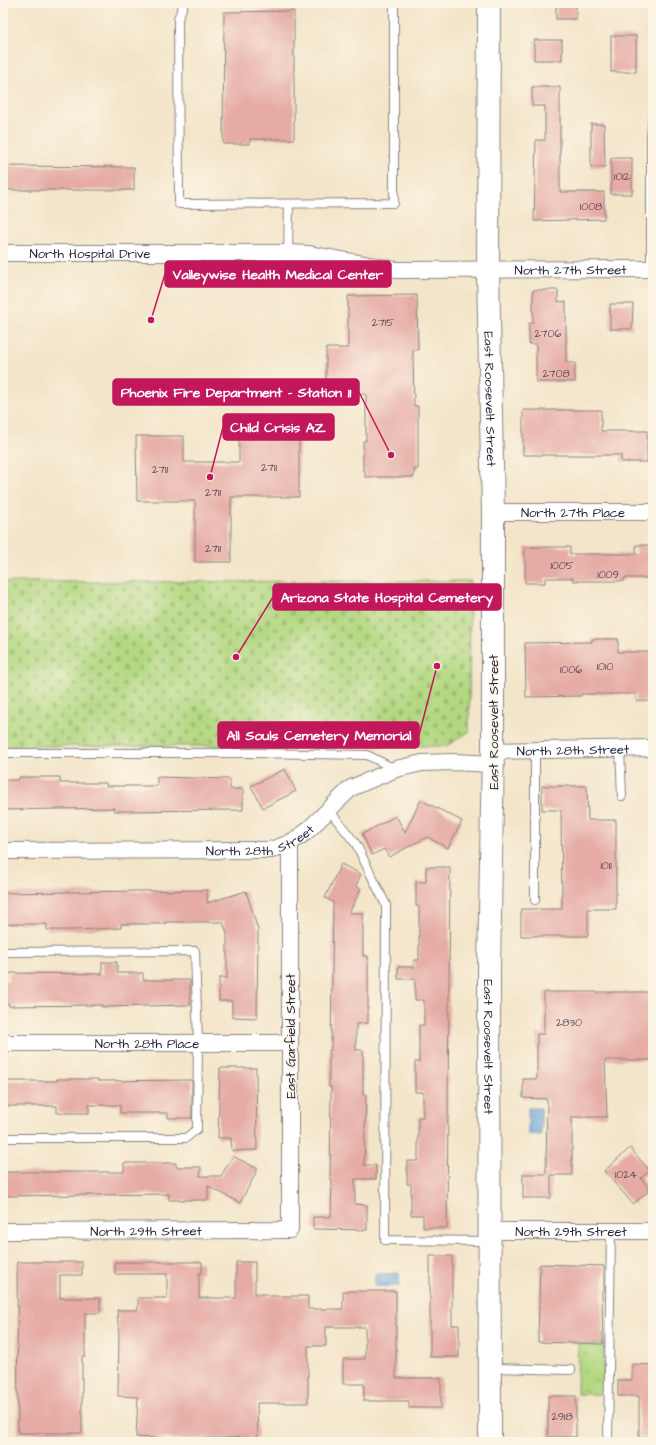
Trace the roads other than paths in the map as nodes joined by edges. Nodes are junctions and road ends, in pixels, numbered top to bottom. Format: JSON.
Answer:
{"nodes":[{"id":1,"x":394,"y":3,"type":"edge"},
{"id":2,"x":489,"y":3,"type":"edge"},
{"id":3,"x":186,"y":4,"type":"edge"},
{"id":4,"x":653,"y":116,"type":"edge"},
{"id":5,"x":289,"y":204,"type":"junction"},
{"id":6,"x":3,"y":253,"type":"edge"},
{"id":7,"x":262,"y":253,"type":"junction"},
{"id":8,"x":288,"y":253,"type":"junction"},
{"id":9,"x":652,"y":269,"type":"edge"},
{"id":10,"x":488,"y":270,"type":"junction"},
{"id":11,"x":260,"y":281,"type":"dead end"},
{"id":12,"x":492,"y":512,"type":"junction"},
{"id":13,"x":653,"y":512,"type":"edge"},
{"id":14,"x":620,"y":748,"type":"junction"},
{"id":15,"x":653,"y":748,"type":"edge"},
{"id":16,"x":534,"y":750,"type":"junction"},
{"id":17,"x":3,"y":753,"type":"edge"},
{"id":18,"x":493,"y":757,"type":"junction"},
{"id":19,"x":396,"y":769,"type":"junction"},
{"id":20,"x":622,"y":796,"type":"dead end"},
{"id":21,"x":329,"y":810,"type":"junction"},
{"id":22,"x":290,"y":843,"type":"junction"},
{"id":23,"x":3,"y":852,"type":"edge"},
{"id":24,"x":535,"y":900,"type":"dead end"},
{"id":25,"x":3,"y":952,"type":"edge"},
{"id":26,"x":3,"y":1043,"type":"edge"},
{"id":27,"x":198,"y":1043,"type":"junction"},
{"id":28,"x":290,"y":1043,"type":"junction"},
{"id":29,"x":3,"y":1138,"type":"edge"},
{"id":30,"x":290,"y":1230,"type":"joint"},
{"id":31,"x":3,"y":1231,"type":"edge"},
{"id":32,"x":610,"y":1231,"type":"junction"},
{"id":33,"x":653,"y":1231,"type":"edge"},
{"id":34,"x":490,"y":1236,"type":"junction"},
{"id":35,"x":490,"y":1368,"type":"junction"},
{"id":36,"x":571,"y":1370,"type":"dead end"},
{"id":37,"x":490,"y":1442,"type":"edge"},
{"id":38,"x":608,"y":1442,"type":"edge"}],
"edges":[{"from":1,"to":5,"type":"lane"},
{"from":2,"to":10,"type":"street","name":"East Roosevelt Street"},
{"from":3,"to":5,"type":"lane"},
{"from":4,"to":9,"type":"lane"},
{"from":5,"to":8,"type":"lane"},
{"from":6,"to":7,"type":"street","name":"North Hospital Drive"},
{"from":7,"to":8,"type":"street","name":"North Hospital Drive"},
{"from":7,"to":11,"type":"lane"},
{"from":8,"to":10,"type":"street","name":"North Hospital Drive"},
{"from":9,"to":10,"type":"street","name":"North 27th Street"},
{"from":10,"to":12,"type":"street","name":"East Roosevelt Street"},
{"from":12,"to":13,"type":"street","name":"North 27th Place"},
{"from":12,"to":18,"type":"street","name":"East Roosevelt Street"},
{"from":14,"to":15,"type":"street","name":"North 28th Street"},
{"from":14,"to":16,"type":"street","name":"North 28th Street"},
{"from":14,"to":20,"type":"lane"},
{"from":16,"to":18,"type":"street","name":"North 28th Street"},
{"from":16,"to":24,"type":"lane"},
{"from":17,"to":19,"type":"lane"},
{"from":18,"to":19,"type":"street","name":"North 28th Street"},
{"from":18,"to":34,"type":"street","name":"East Roosevelt Street"},
{"from":19,"to":21,"type":"street","name":"North 28th Street"},
{"from":21,"to":22,"type":"street","name":"North 28th Street"},
{"from":21,"to":34,"type":"lane"},
{"from":22,"to":23,"type":"street","name":"North 28th Street"},
{"from":22,"to":28,"type":"street","name":"East Garfield Street"},
{"from":25,"to":27,"type":"lane"},
{"from":26,"to":27,"type":"street","name":"North 28th Place"},
{"from":27,"to":28,"type":"street","name":"North 28th Place"},
{"from":27,"to":29,"type":"lane"},
{"from":28,"to":30,"type":"street","name":"East Garfield Street"},
{"from":30,"to":31,"type":"street","name":"North 29th Street"},
{"from":32,"to":33,"type":"street","name":"North 29th Street"},
{"from":32,"to":34,"type":"street","name":"North 29th Street"},
{"from":32,"to":38,"type":"lane"},
{"from":34,"to":35,"type":"street","name":"East Roosevelt Street"},
{"from":35,"to":36,"type":"lane"},
{"from":35,"to":37,"type":"street","name":"East Roosevelt Street"}]}
